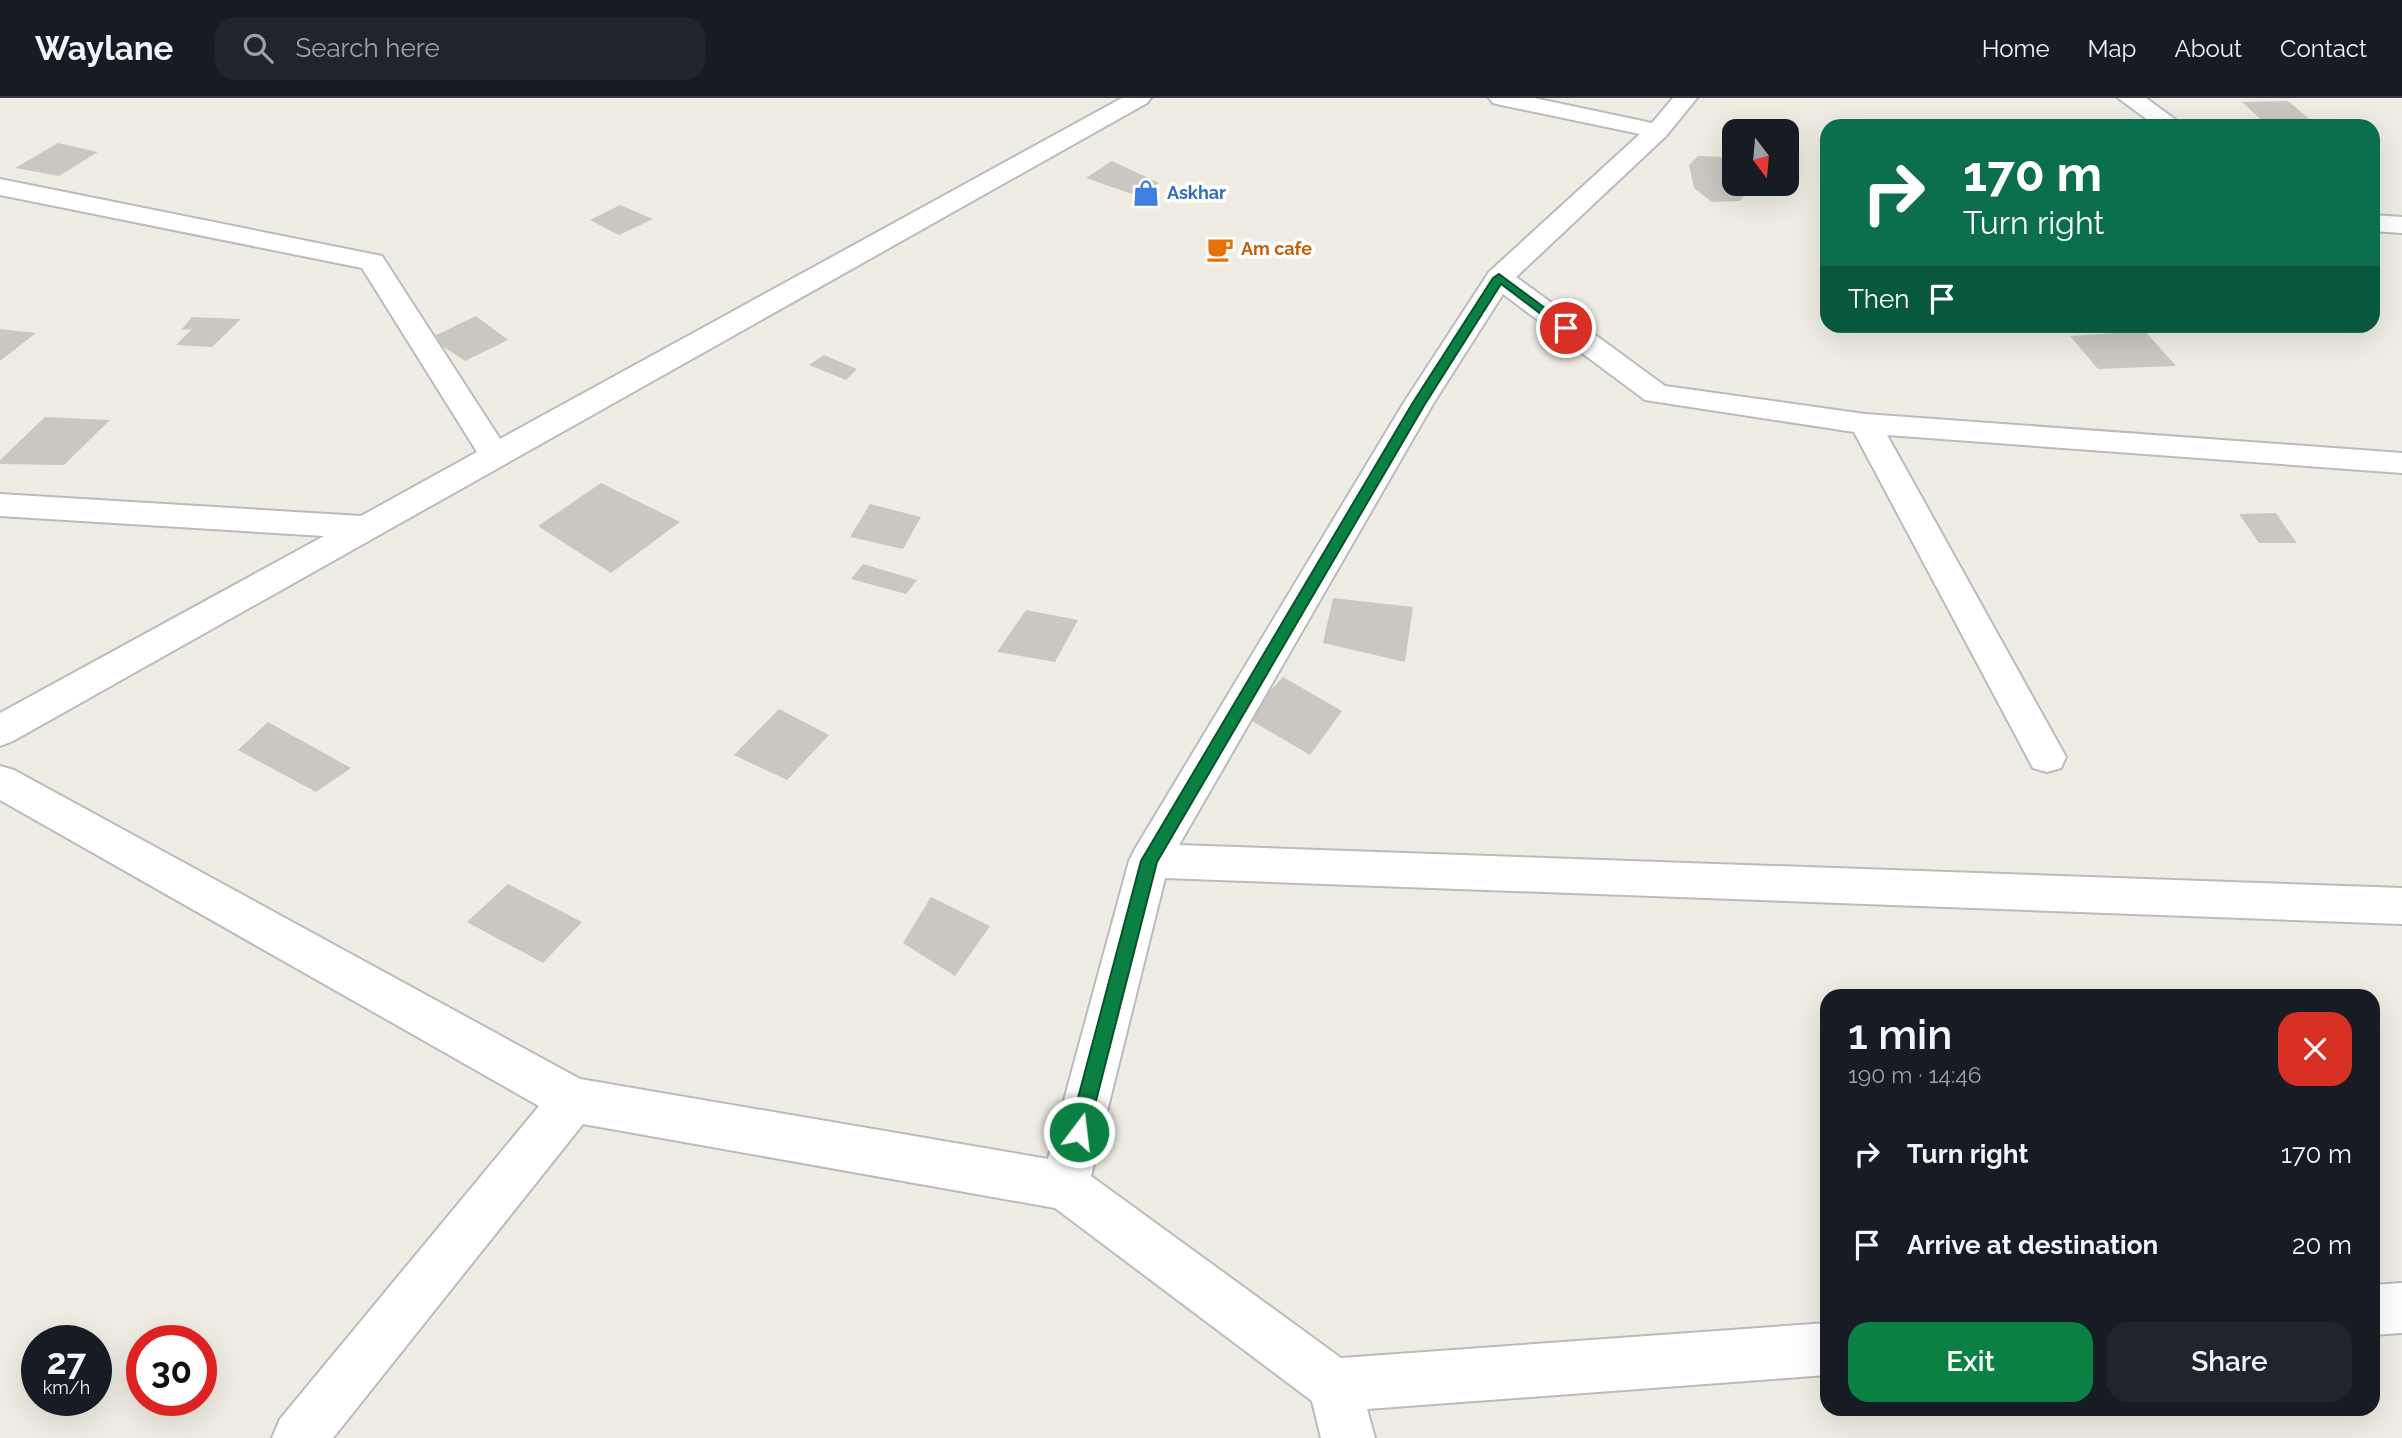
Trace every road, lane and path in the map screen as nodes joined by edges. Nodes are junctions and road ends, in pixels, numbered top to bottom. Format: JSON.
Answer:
{"nodes":[{"id":1,"x":1139,"y":98,"type":"edge"},
{"id":2,"x":1501,"y":98,"type":"edge"},
{"id":3,"x":1685,"y":98,"type":"edge"},
{"id":4,"x":2130,"y":98,"type":"edge"},
{"id":5,"x":2162,"y":119,"type":"edge"},
{"id":6,"x":1658,"y":131,"type":"junction"},
{"id":7,"x":0,"y":187,"type":"edge"},
{"id":8,"x":2380,"y":223,"type":"edge"},
{"id":9,"x":2402,"y":225,"type":"edge"},
{"id":10,"x":1499,"y":278,"type":"junction"},
{"id":11,"x":1865,"y":424,"type":"junction"},
{"id":12,"x":495,"y":455,"type":"junction"},
{"id":13,"x":2402,"y":463,"type":"edge"},
{"id":14,"x":0,"y":505,"type":"edge"},
{"id":15,"x":364,"y":527,"type":"junction"},
{"id":16,"x":0,"y":731,"type":"edge"},
{"id":17,"x":2047,"y":757,"type":"dead end"},
{"id":18,"x":0,"y":781,"type":"edge"},
{"id":19,"x":1149,"y":861,"type":"junction"},
{"id":20,"x":2402,"y":906,"type":"edge"},
{"id":21,"x":573,"y":1100,"type":"junction"},
{"id":22,"x":1065,"y":1186,"type":"junction"},
{"id":23,"x":2402,"y":1308,"type":"edge"},
{"id":24,"x":2380,"y":1310,"type":"edge"},
{"id":25,"x":1820,"y":1350,"type":"edge"},
{"id":26,"x":1334,"y":1385,"type":"junction"},
{"id":27,"x":299,"y":1438,"type":"edge"},
{"id":28,"x":1348,"y":1438,"type":"edge"}],
"edges":[{"from":1,"to":12,"type":"street"},
{"from":2,"to":6,"type":"street"},
{"from":3,"to":6,"type":"street"},
{"from":4,"to":5,"type":"street"},
{"from":6,"to":10,"type":"street"},
{"from":7,"to":12,"type":"street"},
{"from":8,"to":9,"type":"street"},
{"from":10,"to":11,"type":"street"},
{"from":10,"to":19,"type":"street"},
{"from":11,"to":13,"type":"street"},
{"from":11,"to":17,"type":"street"},
{"from":12,"to":15,"type":"street"},
{"from":14,"to":15,"type":"street"},
{"from":15,"to":16,"type":"street"},
{"from":18,"to":21,"type":"street"},
{"from":19,"to":20,"type":"street"},
{"from":19,"to":22,"type":"street"},
{"from":21,"to":22,"type":"street"},
{"from":21,"to":27,"type":"street"},
{"from":22,"to":26,"type":"street"},
{"from":23,"to":24,"type":"street"},
{"from":25,"to":26,"type":"street"},
{"from":26,"to":28,"type":"street"}]}
